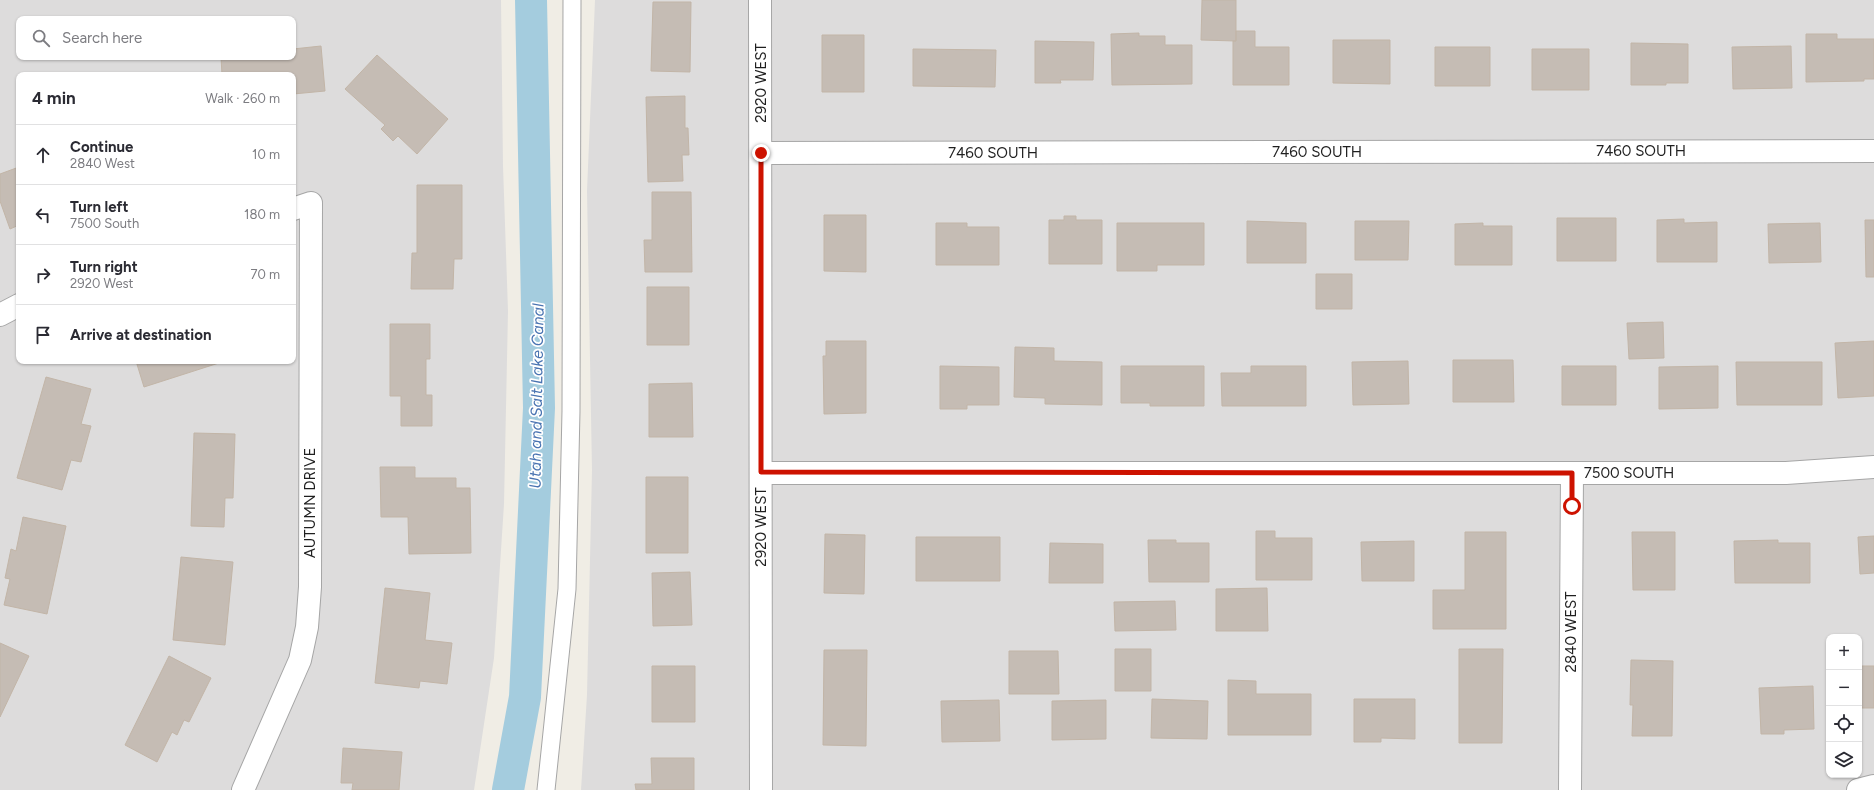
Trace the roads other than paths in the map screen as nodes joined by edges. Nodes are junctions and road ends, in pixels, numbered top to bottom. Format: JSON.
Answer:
{"nodes":[{"id":1,"x":572,"y":0,"type":"edge"},
{"id":2,"x":760,"y":0,"type":"edge"},
{"id":3,"x":1874,"y":151,"type":"edge"},
{"id":4,"x":761,"y":153,"type":"junction"},
{"id":5,"x":302,"y":206,"type":"edge"},
{"id":6,"x":16,"y":307,"type":"edge"},
{"id":7,"x":0,"y":316,"type":"edge"},
{"id":8,"x":1874,"y":467,"type":"edge"},
{"id":9,"x":761,"y":472,"type":"junction"},
{"id":10,"x":1572,"y":473,"type":"junction"},
{"id":11,"x":1874,"y":786,"type":"edge"},
{"id":12,"x":243,"y":790,"type":"edge"},
{"id":13,"x":546,"y":790,"type":"edge"},
{"id":14,"x":761,"y":790,"type":"edge"},
{"id":15,"x":1570,"y":790,"type":"edge"},
{"id":16,"x":1858,"y":790,"type":"edge"}],
"edges":[{"from":1,"to":13,"type":"lane"},
{"from":2,"to":4,"type":"street","name":"2920 WEST"},
{"from":3,"to":4,"type":"street","name":"7460 SOUTH"},
{"from":4,"to":9,"type":"street","name":"2920 WEST"},
{"from":5,"to":12,"type":"street","name":"AUTUMN DRIVE"},
{"from":6,"to":7,"type":"street"},
{"from":8,"to":10,"type":"street","name":"7500 SOUTH"},
{"from":9,"to":10,"type":"street","name":"7500 SOUTH"},
{"from":9,"to":14,"type":"street","name":"2920 WEST"},
{"from":10,"to":15,"type":"street","name":"2840 WEST"},
{"from":11,"to":16,"type":"street"}]}
